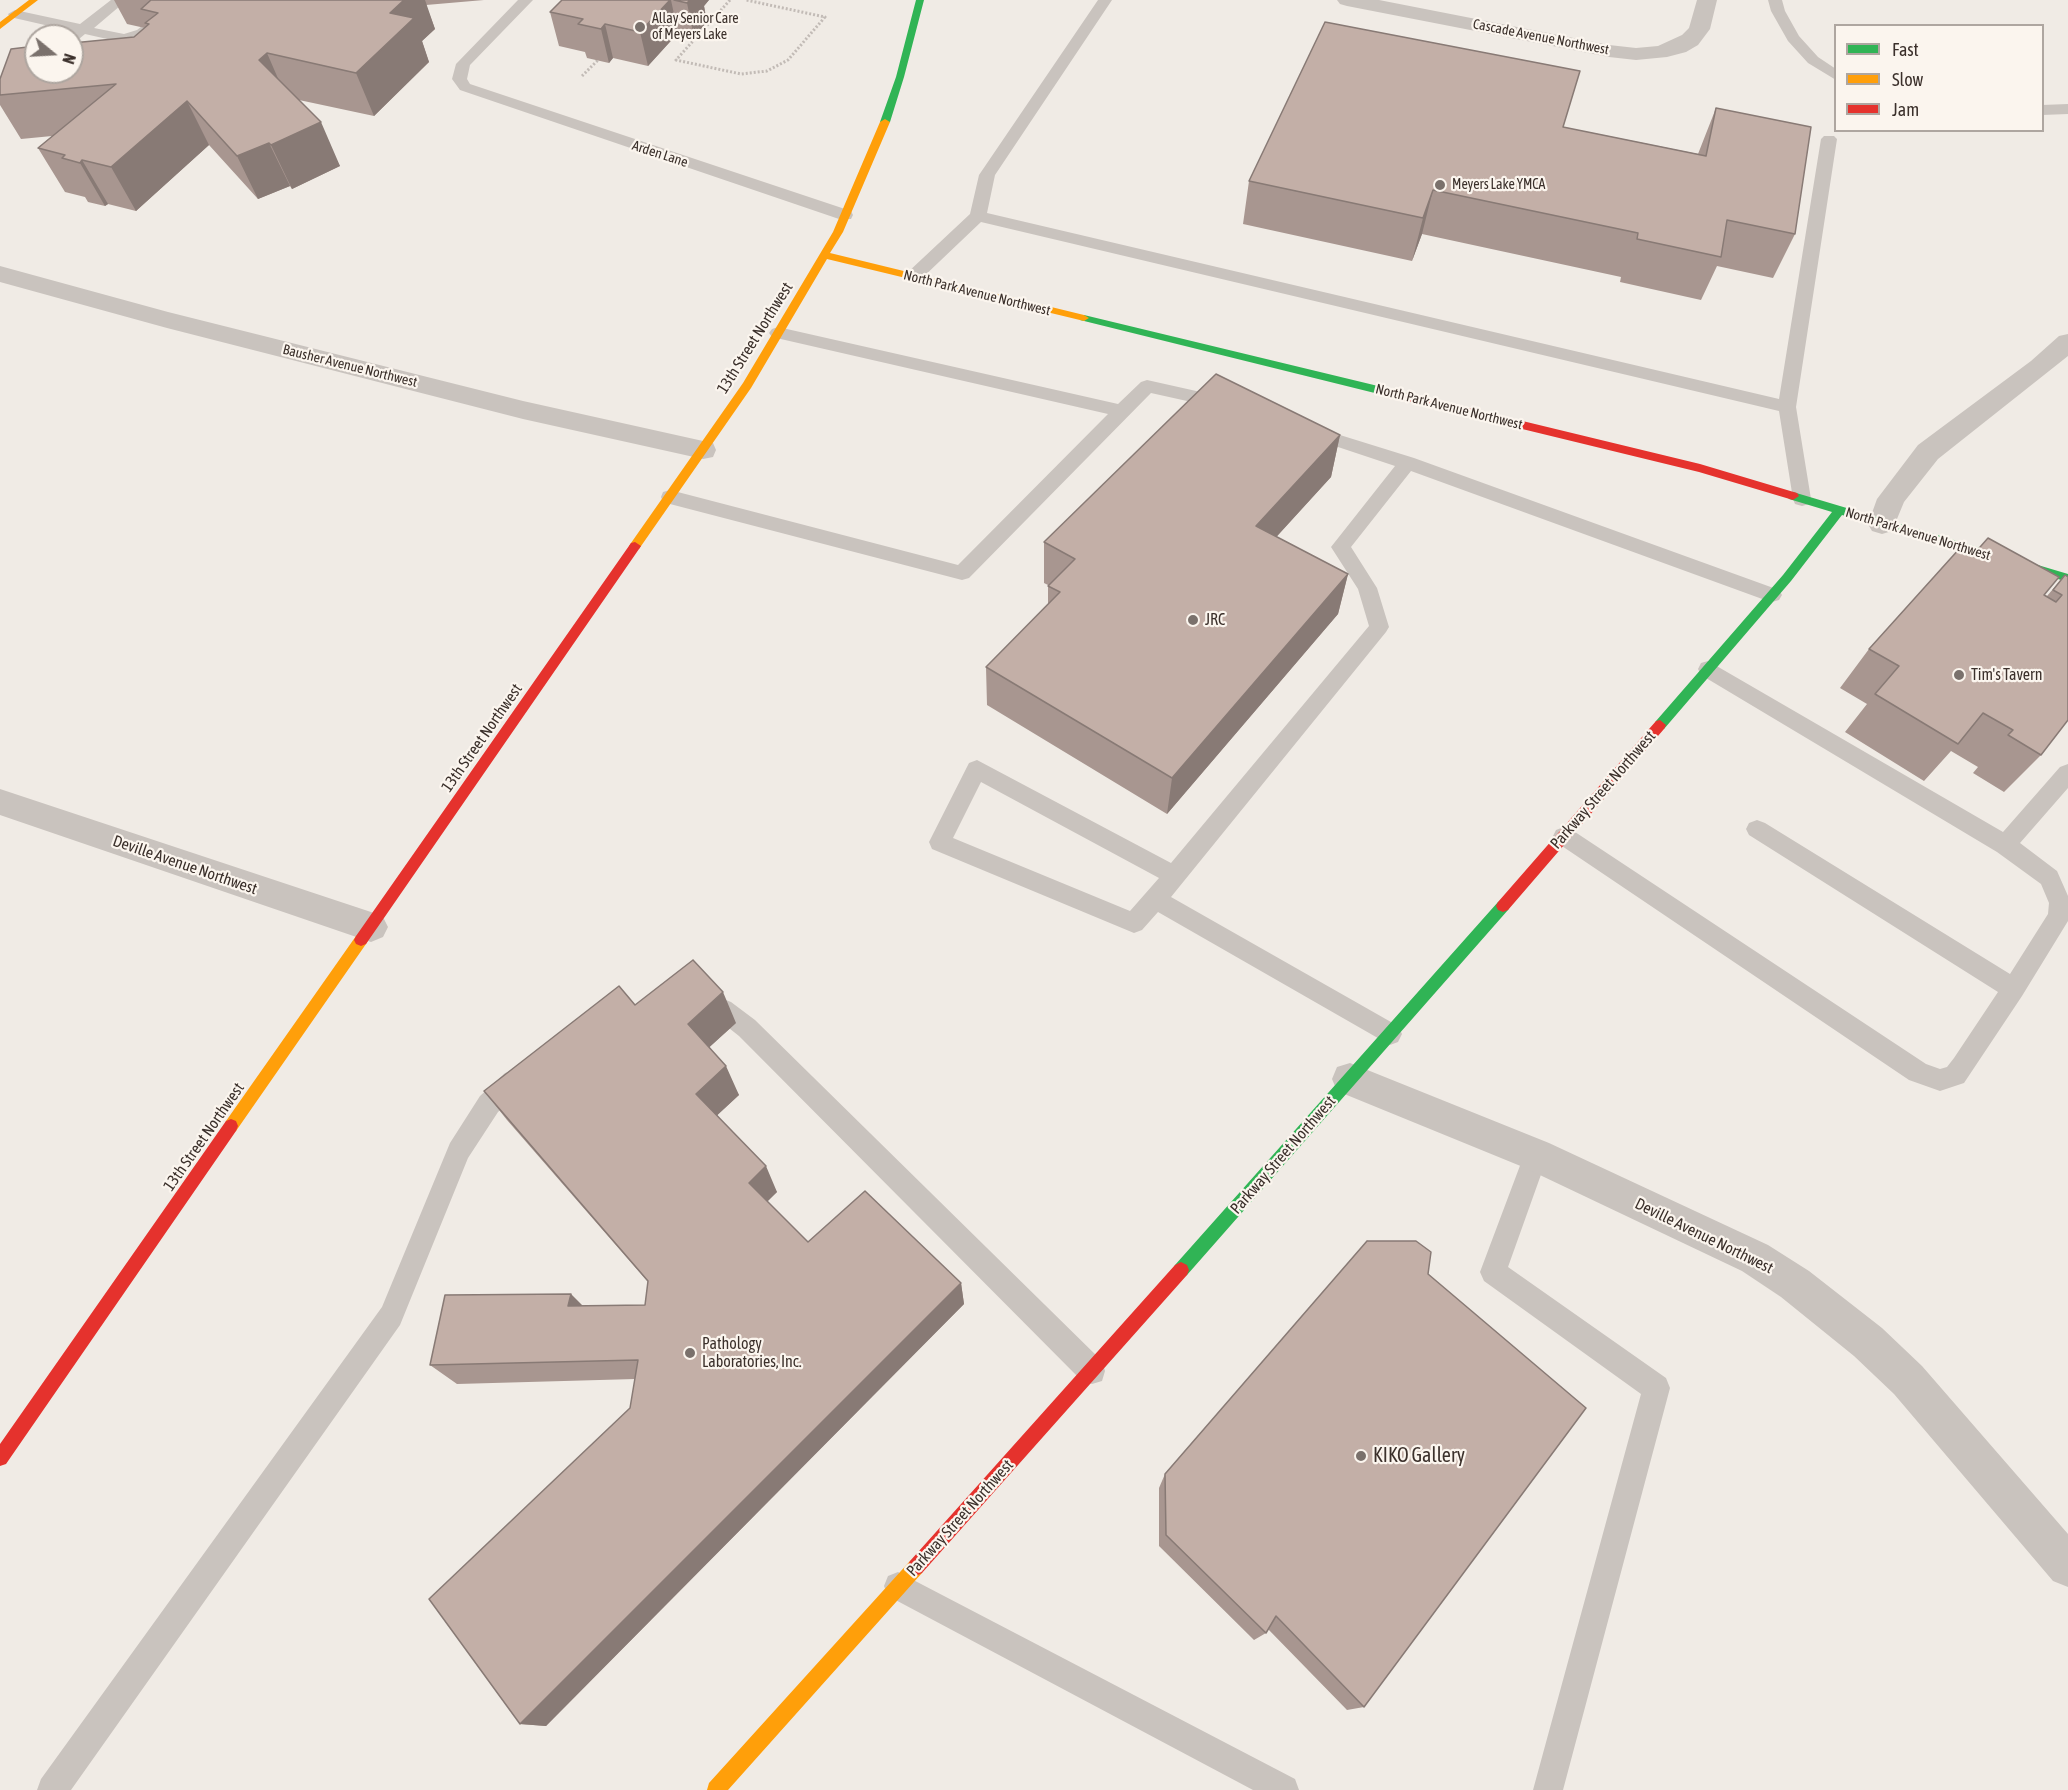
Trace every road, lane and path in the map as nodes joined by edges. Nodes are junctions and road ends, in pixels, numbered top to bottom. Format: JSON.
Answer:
{"nodes":[{"id":1,"x":34,"y":0,"type":"edge"},
{"id":2,"x":120,"y":0,"type":"edge"},
{"id":3,"x":184,"y":0,"type":"edge"},
{"id":4,"x":526,"y":0,"type":"edge"},
{"id":5,"x":730,"y":0,"type":"edge"},
{"id":6,"x":746,"y":0,"type":"edge"},
{"id":7,"x":920,"y":0,"type":"edge"},
{"id":8,"x":1105,"y":0,"type":"edge"},
{"id":9,"x":1347,"y":0,"type":"edge"},
{"id":10,"x":1707,"y":0,"type":"edge"},
{"id":11,"x":1775,"y":0,"type":"edge"},
{"id":12,"x":15,"y":14,"type":"junction"},
{"id":13,"x":48,"y":24,"type":"edge"},
{"id":14,"x":0,"y":26,"type":"edge"},
{"id":15,"x":84,"y":28,"type":"edge"},
{"id":16,"x":84,"y":34,"type":"edge"},
{"id":17,"x":598,"y":60,"type":"edge"},
{"id":18,"x":1834,"y":75,"type":"edge"},
{"id":19,"x":582,"y":76,"type":"dead end"},
{"id":20,"x":2068,"y":109,"type":"edge"},
{"id":21,"x":2044,"y":110,"type":"edge"},
{"id":22,"x":1829,"y":139,"type":"dead end"},
{"id":23,"x":845,"y":215,"type":"junction"},
{"id":24,"x":978,"y":216,"type":"junction"},
{"id":25,"x":825,"y":255,"type":"junction"},
{"id":26,"x":0,"y":274,"type":"edge"},
{"id":27,"x":913,"y":277,"type":"junction"},
{"id":28,"x":778,"y":333,"type":"junction"},
{"id":29,"x":2068,"y":342,"type":"edge"},
{"id":30,"x":1787,"y":406,"type":"junction"},
{"id":31,"x":1240,"y":408,"type":"edge"},
{"id":32,"x":1122,"y":411,"type":"junction"},
{"id":33,"x":1296,"y":427,"type":"edge"},
{"id":34,"x":703,"y":450,"type":"junction"},
{"id":35,"x":1407,"y":463,"type":"junction"},
{"id":36,"x":670,"y":496,"type":"junction"},
{"id":37,"x":1802,"y":499,"type":"junction"},
{"id":38,"x":1839,"y":511,"type":"junction"},
{"id":39,"x":1882,"y":524,"type":"junction"},
{"id":40,"x":2068,"y":578,"type":"edge"},
{"id":41,"x":1772,"y":595,"type":"junction"},
{"id":42,"x":1708,"y":669,"type":"junction"},
{"id":43,"x":2068,"y":773,"type":"edge"},
{"id":44,"x":0,"y":802,"type":"edge"},
{"id":45,"x":1756,"y":829,"type":"dead end"},
{"id":46,"x":1564,"y":836,"type":"junction"},
{"id":47,"x":2005,"y":845,"type":"junction"},
{"id":48,"x":1174,"y":875,"type":"junction"},
{"id":49,"x":1155,"y":899,"type":"junction"},
{"id":50,"x":371,"y":927,"type":"junction"},
{"id":51,"x":2013,"y":989,"type":"junction"},
{"id":52,"x":683,"y":1000,"type":"edge"},
{"id":53,"x":1390,"y":1034,"type":"junction"},
{"id":54,"x":529,"y":1070,"type":"edge"},
{"id":55,"x":1350,"y":1079,"type":"junction"},
{"id":56,"x":1536,"y":1155,"type":"junction"},
{"id":57,"x":1092,"y":1371,"type":"junction"},
{"id":58,"x":0,"y":1458,"type":"edge"},
{"id":59,"x":2068,"y":1566,"type":"edge"},
{"id":60,"x":898,"y":1586,"type":"junction"},
{"id":61,"x":52,"y":1790,"type":"edge"},
{"id":62,"x":716,"y":1790,"type":"edge"},
{"id":63,"x":1284,"y":1790,"type":"edge"},
{"id":64,"x":1548,"y":1790,"type":"edge"}],
"edges":[{"from":1,"to":12,"type":"street"},
{"from":2,"to":15,"type":"lane"},
{"from":3,"to":16,"type":"lane"},
{"from":4,"to":23,"type":"lane","name":"Arden Lane"},
{"from":5,"to":6,"type":"path"},
{"from":7,"to":23,"type":"street","name":"13th Street Northwest"},
{"from":8,"to":24,"type":"lane"},
{"from":9,"to":10,"type":"street","name":"Cascade Avenue Northwest"},
{"from":11,"to":18,"type":"lane"},
{"from":12,"to":13,"type":"lane"},
{"from":12,"to":14,"type":"street"},
{"from":17,"to":19,"type":"path"},
{"from":20,"to":21,"type":"lane"},
{"from":22,"to":30,"type":"lane"},
{"from":23,"to":25,"type":"street","name":"13th Street Northwest"},
{"from":24,"to":27,"type":"lane"},
{"from":24,"to":30,"type":"lane"},
{"from":25,"to":27,"type":"street","name":"North Park Avenue Northwest"},
{"from":25,"to":28,"type":"street","name":"13th Street Northwest"},
{"from":26,"to":34,"type":"street","name":"Bausher Avenue Northwest"},
{"from":27,"to":37,"type":"street","name":"North Park Avenue Northwest"},
{"from":28,"to":32,"type":"lane"},
{"from":28,"to":34,"type":"street","name":"13th Street Northwest"},
{"from":29,"to":39,"type":"street"},
{"from":30,"to":37,"type":"lane"},
{"from":31,"to":32,"type":"lane"},
{"from":32,"to":36,"type":"lane"},
{"from":33,"to":35,"type":"lane"},
{"from":34,"to":36,"type":"street","name":"13th Street Northwest"},
{"from":35,"to":41,"type":"lane"},
{"from":35,"to":48,"type":"lane"},
{"from":36,"to":50,"type":"street","name":"13th Street Northwest"},
{"from":37,"to":38,"type":"street","name":"North Park Avenue Northwest"},
{"from":38,"to":39,"type":"street","name":"North Park Avenue Northwest"},
{"from":38,"to":41,"type":"street","name":"Parkway Street Northwest"},
{"from":39,"to":40,"type":"street","name":"North Park Avenue Northwest"},
{"from":41,"to":42,"type":"street","name":"Parkway Street Northwest"},
{"from":42,"to":46,"type":"street","name":"Parkway Street Northwest"},
{"from":42,"to":47,"type":"lane"},
{"from":43,"to":47,"type":"lane"},
{"from":44,"to":50,"type":"street","name":"Deville Avenue Northwest"},
{"from":45,"to":51,"type":"lane"},
{"from":46,"to":51,"type":"lane"},
{"from":46,"to":53,"type":"street","name":"Parkway Street Northwest"},
{"from":47,"to":51,"type":"lane"},
{"from":48,"to":49,"type":"lane"},
{"from":48,"to":49,"type":"lane"},
{"from":49,"to":53,"type":"lane"},
{"from":50,"to":58,"type":"street","name":"13th Street Northwest"},
{"from":52,"to":57,"type":"lane"},
{"from":53,"to":55,"type":"street","name":"Parkway Street Northwest"},
{"from":54,"to":61,"type":"lane"},
{"from":55,"to":56,"type":"street","name":"Deville Avenue Northwest"},
{"from":55,"to":57,"type":"street","name":"Parkway Street Northwest"},
{"from":56,"to":59,"type":"street","name":"Deville Avenue Northwest"},
{"from":56,"to":64,"type":"lane"},
{"from":57,"to":60,"type":"street","name":"Parkway Street Northwest"},
{"from":60,"to":62,"type":"street","name":"Parkway Street Northwest"},
{"from":60,"to":63,"type":"lane"}]}
